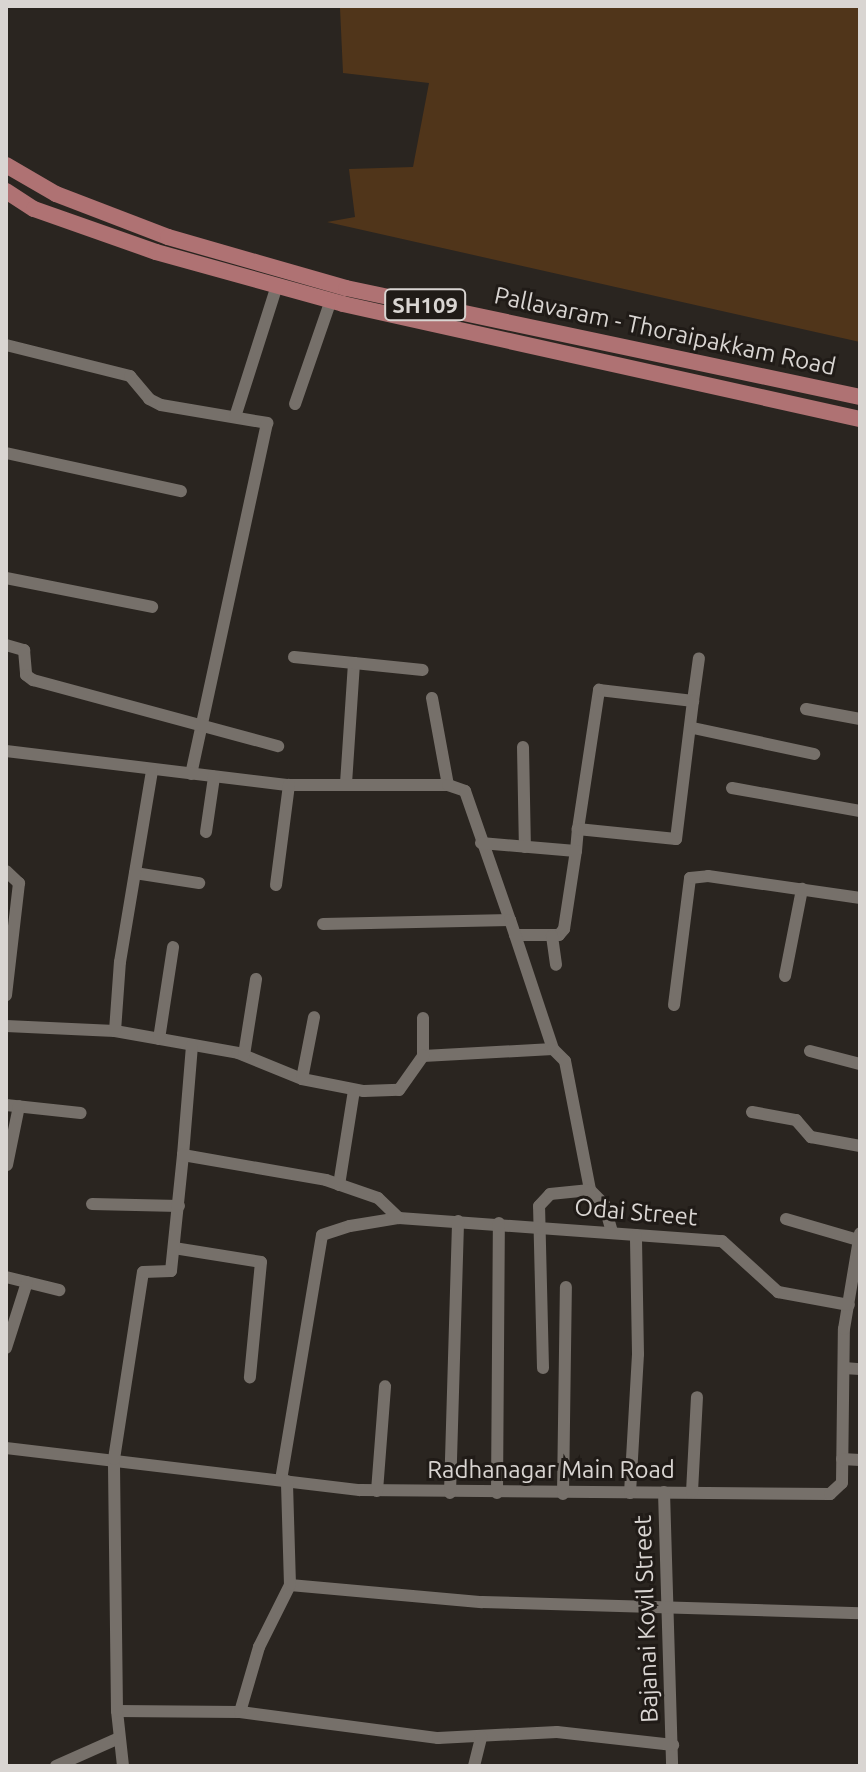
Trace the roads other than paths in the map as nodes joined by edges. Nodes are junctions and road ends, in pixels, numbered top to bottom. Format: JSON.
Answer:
{"nodes":[{"id":1,"x":6,"y":165,"type":"edge"},
{"id":2,"x":6,"y":191,"type":"edge"},
{"id":3,"x":277,"y":285,"type":"junction"},
{"id":4,"x":331,"y":300,"type":"junction"},
{"id":5,"x":6,"y":345,"type":"edge"},
{"id":6,"x":860,"y":397,"type":"edge"},
{"id":7,"x":295,"y":404,"type":"dead end"},
{"id":8,"x":235,"y":417,"type":"junction"},
{"id":9,"x":860,"y":419,"type":"edge"},
{"id":10,"x":6,"y":453,"type":"edge"},
{"id":11,"x":181,"y":491,"type":"dead end"},
{"id":12,"x":6,"y":578,"type":"edge"},
{"id":13,"x":152,"y":607,"type":"dead end"},
{"id":14,"x":6,"y":645,"type":"edge"},
{"id":15,"x":294,"y":657,"type":"dead end"},
{"id":16,"x":699,"y":658,"type":"dead end"},
{"id":17,"x":354,"y":663,"type":"junction"},
{"id":18,"x":423,"y":670,"type":"dead end"},
{"id":19,"x":432,"y":698,"type":"dead end"},
{"id":20,"x":693,"y":701,"type":"junction"},
{"id":21,"x":806,"y":709,"type":"dead end"},
{"id":22,"x":860,"y":719,"type":"edge"},
{"id":23,"x":205,"y":728,"type":"junction"},
{"id":24,"x":693,"y":728,"type":"junction"},
{"id":25,"x":278,"y":746,"type":"dead end"},
{"id":26,"x":523,"y":747,"type":"dead end"},
{"id":27,"x":6,"y":751,"type":"edge"},
{"id":28,"x":814,"y":754,"type":"dead end"},
{"id":29,"x":152,"y":771,"type":"junction"},
{"id":30,"x":191,"y":774,"type":"junction"},
{"id":31,"x":214,"y":777,"type":"junction"},
{"id":32,"x":346,"y":783,"type":"junction"},
{"id":33,"x":289,"y":785,"type":"junction"},
{"id":34,"x":448,"y":785,"type":"junction"},
{"id":35,"x":732,"y":788,"type":"dead end"},
{"id":36,"x":860,"y":811,"type":"edge"},
{"id":37,"x":578,"y":829,"type":"junction"},
{"id":38,"x":206,"y":832,"type":"dead end"},
{"id":39,"x":481,"y":843,"type":"junction"},
{"id":40,"x":525,"y":847,"type":"junction"},
{"id":41,"x":576,"y":851,"type":"junction"},
{"id":42,"x":8,"y":871,"type":"edge"},
{"id":43,"x":135,"y":873,"type":"junction"},
{"id":44,"x":199,"y":883,"type":"dead end"},
{"id":45,"x":276,"y":885,"type":"dead end"},
{"id":46,"x":802,"y":889,"type":"junction"},
{"id":47,"x":860,"y":898,"type":"edge"},
{"id":48,"x":510,"y":920,"type":"junction"},
{"id":49,"x":323,"y":924,"type":"dead end"},
{"id":50,"x":515,"y":935,"type":"junction"},
{"id":51,"x":552,"y":936,"type":"junction"},
{"id":52,"x":173,"y":947,"type":"dead end"},
{"id":53,"x":556,"y":965,"type":"dead end"},
{"id":54,"x":785,"y":976,"type":"dead end"},
{"id":55,"x":256,"y":979,"type":"dead end"},
{"id":56,"x":6,"y":995,"type":"edge"},
{"id":57,"x":674,"y":1005,"type":"dead end"},
{"id":58,"x":314,"y":1017,"type":"dead end"},
{"id":59,"x":423,"y":1018,"type":"dead end"},
{"id":60,"x":6,"y":1026,"type":"edge"},
{"id":61,"x":115,"y":1031,"type":"junction"},
{"id":62,"x":159,"y":1039,"type":"junction"},
{"id":63,"x":192,"y":1045,"type":"junction"},
{"id":64,"x":553,"y":1049,"type":"junction"},
{"id":65,"x":810,"y":1051,"type":"dead end"},
{"id":66,"x":244,"y":1055,"type":"junction"},
{"id":67,"x":423,"y":1056,"type":"junction"},
{"id":68,"x":860,"y":1064,"type":"edge"},
{"id":69,"x":302,"y":1079,"type":"junction"},
{"id":70,"x":354,"y":1090,"type":"junction"},
{"id":71,"x":13,"y":1105,"type":"edge"},
{"id":72,"x":752,"y":1112,"type":"dead end"},
{"id":73,"x":81,"y":1113,"type":"dead end"},
{"id":74,"x":860,"y":1146,"type":"edge"},
{"id":75,"x":183,"y":1155,"type":"junction"},
{"id":76,"x":7,"y":1165,"type":"edge"},
{"id":77,"x":339,"y":1185,"type":"junction"},
{"id":78,"x":590,"y":1190,"type":"junction"},
{"id":79,"x":92,"y":1204,"type":"dead end"},
{"id":80,"x":179,"y":1206,"type":"junction"},
{"id":81,"x":399,"y":1218,"type":"junction"},
{"id":82,"x":786,"y":1219,"type":"dead end"},
{"id":83,"x":458,"y":1221,"type":"junction"},
{"id":84,"x":499,"y":1223,"type":"junction"},
{"id":85,"x":541,"y":1226,"type":"junction"},
{"id":86,"x":612,"y":1232,"type":"junction"},
{"id":87,"x":636,"y":1235,"type":"junction"},
{"id":88,"x":859,"y":1237,"type":"edge"},
{"id":89,"x":174,"y":1248,"type":"junction"},
{"id":90,"x":6,"y":1277,"type":"edge"},
{"id":91,"x":27,"y":1282,"type":"junction"},
{"id":92,"x":566,"y":1287,"type":"dead end"},
{"id":93,"x":59,"y":1290,"type":"dead end"},
{"id":94,"x":849,"y":1305,"type":"junction"},
{"id":95,"x":6,"y":1348,"type":"edge"},
{"id":96,"x":543,"y":1368,"type":"dead end"},
{"id":97,"x":844,"y":1368,"type":"junction"},
{"id":98,"x":860,"y":1369,"type":"edge"},
{"id":99,"x":250,"y":1377,"type":"dead end"},
{"id":100,"x":385,"y":1386,"type":"dead end"},
{"id":101,"x":697,"y":1397,"type":"dead end"},
{"id":102,"x":6,"y":1448,"type":"edge"},
{"id":103,"x":114,"y":1459,"type":"junction"},
{"id":104,"x":842,"y":1459,"type":"junction"},
{"id":105,"x":860,"y":1460,"type":"edge"},
{"id":106,"x":284,"y":1481,"type":"junction"},
{"id":107,"x":377,"y":1491,"type":"junction"},
{"id":108,"x":664,"y":1492,"type":"junction"},
{"id":109,"x":692,"y":1492,"type":"junction"},
{"id":110,"x":450,"y":1493,"type":"junction"},
{"id":111,"x":497,"y":1493,"type":"junction"},
{"id":112,"x":630,"y":1493,"type":"junction"},
{"id":113,"x":563,"y":1494,"type":"junction"},
{"id":114,"x":290,"y":1585,"type":"junction"},
{"id":115,"x":666,"y":1606,"type":"junction"},
{"id":116,"x":860,"y":1613,"type":"edge"},
{"id":117,"x":117,"y":1711,"type":"junction"},
{"id":118,"x":240,"y":1712,"type":"junction"},
{"id":119,"x":481,"y":1737,"type":"junction"},
{"id":120,"x":119,"y":1738,"type":"junction"},
{"id":121,"x":673,"y":1745,"type":"junction"},
{"id":122,"x":56,"y":1766,"type":"edge"},
{"id":123,"x":123,"y":1766,"type":"edge"},
{"id":124,"x":474,"y":1766,"type":"edge"},
{"id":125,"x":672,"y":1766,"type":"edge"}],
"edges":[{"from":1,"to":6,"type":"main road","name":"Pallavaram - Thoraipakkam Road","number":"SH109"},
{"from":2,"to":3,"type":"main road","name":"Pallavaram - Thoraipakkam Road","number":"SH109"},
{"from":3,"to":4,"type":"main road","name":"Pallavaram - Thoraipakkam Road","number":"SH109"},
{"from":3,"to":8,"type":"street"},
{"from":4,"to":7,"type":"street"},
{"from":4,"to":9,"type":"main road","name":"Pallavaram - Thoraipakkam Road","number":"SH109"},
{"from":5,"to":8,"type":"street"},
{"from":8,"to":23,"type":"street"},
{"from":10,"to":11,"type":"street"},
{"from":12,"to":13,"type":"street"},
{"from":14,"to":23,"type":"street"},
{"from":15,"to":17,"type":"street"},
{"from":16,"to":20,"type":"street"},
{"from":17,"to":18,"type":"street"},
{"from":17,"to":32,"type":"street"},
{"from":19,"to":34,"type":"street"},
{"from":20,"to":24,"type":"street"},
{"from":20,"to":37,"type":"street"},
{"from":21,"to":22,"type":"street"},
{"from":23,"to":25,"type":"street"},
{"from":23,"to":30,"type":"street"},
{"from":24,"to":28,"type":"street"},
{"from":24,"to":37,"type":"street"},
{"from":26,"to":40,"type":"street"},
{"from":27,"to":29,"type":"street"},
{"from":29,"to":30,"type":"street"},
{"from":29,"to":43,"type":"street"},
{"from":30,"to":31,"type":"street"},
{"from":31,"to":33,"type":"street"},
{"from":31,"to":38,"type":"street"},
{"from":32,"to":33,"type":"street"},
{"from":32,"to":34,"type":"street"},
{"from":33,"to":45,"type":"street"},
{"from":34,"to":39,"type":"street"},
{"from":35,"to":36,"type":"street"},
{"from":37,"to":41,"type":"street"},
{"from":39,"to":40,"type":"street"},
{"from":39,"to":48,"type":"street"},
{"from":40,"to":41,"type":"street"},
{"from":41,"to":51,"type":"street"},
{"from":42,"to":56,"type":"street"},
{"from":43,"to":44,"type":"street"},
{"from":43,"to":61,"type":"street"},
{"from":46,"to":47,"type":"street"},
{"from":46,"to":54,"type":"street"},
{"from":46,"to":57,"type":"street"},
{"from":48,"to":49,"type":"street"},
{"from":48,"to":50,"type":"street"},
{"from":50,"to":51,"type":"street"},
{"from":50,"to":64,"type":"street"},
{"from":51,"to":53,"type":"street"},
{"from":52,"to":62,"type":"street"},
{"from":55,"to":66,"type":"street"},
{"from":58,"to":69,"type":"street"},
{"from":59,"to":67,"type":"street"},
{"from":60,"to":61,"type":"street"},
{"from":61,"to":62,"type":"street"},
{"from":62,"to":63,"type":"street"},
{"from":63,"to":66,"type":"street"},
{"from":63,"to":75,"type":"street"},
{"from":64,"to":67,"type":"street"},
{"from":64,"to":78,"type":"street"},
{"from":65,"to":68,"type":"street"},
{"from":66,"to":69,"type":"street"},
{"from":67,"to":70,"type":"street"},
{"from":69,"to":70,"type":"street"},
{"from":70,"to":77,"type":"street"},
{"from":71,"to":73,"type":"street"},
{"from":71,"to":76,"type":"street"},
{"from":72,"to":74,"type":"street"},
{"from":75,"to":77,"type":"street"},
{"from":75,"to":80,"type":"street"},
{"from":77,"to":81,"type":"street"},
{"from":78,"to":85,"type":"street"},
{"from":78,"to":86,"type":"street"},
{"from":79,"to":80,"type":"street"},
{"from":80,"to":89,"type":"street"},
{"from":81,"to":83,"type":"street","name":"Odai Street"},
{"from":81,"to":106,"type":"street","name":"Odai Street"},
{"from":82,"to":88,"type":"street"},
{"from":83,"to":84,"type":"street","name":"Odai Street"},
{"from":83,"to":110,"type":"street"},
{"from":84,"to":85,"type":"street","name":"Odai Street"},
{"from":84,"to":111,"type":"street"},
{"from":85,"to":86,"type":"street","name":"Odai Street"},
{"from":85,"to":96,"type":"street"},
{"from":86,"to":87,"type":"street","name":"Odai Street"},
{"from":87,"to":94,"type":"street","name":"Odai Street"},
{"from":87,"to":112,"type":"street"},
{"from":88,"to":94,"type":"street","name":"Radhanagar Main Road"},
{"from":89,"to":99,"type":"street"},
{"from":89,"to":103,"type":"street"},
{"from":90,"to":91,"type":"street"},
{"from":91,"to":93,"type":"street"},
{"from":91,"to":95,"type":"street"},
{"from":92,"to":113,"type":"street"},
{"from":94,"to":97,"type":"street","name":"Radhanagar Main Road"},
{"from":97,"to":98,"type":"street"},
{"from":97,"to":104,"type":"street","name":"Radhanagar Main Road"},
{"from":100,"to":107,"type":"street"},
{"from":101,"to":109,"type":"street"},
{"from":102,"to":103,"type":"street","name":"Radhanagar Main Road"},
{"from":103,"to":106,"type":"street","name":"Radhanagar Main Road"},
{"from":103,"to":117,"type":"street"},
{"from":104,"to":105,"type":"street"},
{"from":104,"to":109,"type":"street","name":"Radhanagar Main Road"},
{"from":106,"to":107,"type":"street","name":"Radhanagar Main Road"},
{"from":106,"to":114,"type":"street"},
{"from":107,"to":110,"type":"street","name":"Radhanagar Main Road"},
{"from":108,"to":109,"type":"street","name":"Radhanagar Main Road"},
{"from":108,"to":112,"type":"street","name":"Radhanagar Main Road"},
{"from":108,"to":115,"type":"street","name":"Bajanai Kovil Street"},
{"from":110,"to":111,"type":"street","name":"Radhanagar Main Road"},
{"from":111,"to":113,"type":"street","name":"Radhanagar Main Road"},
{"from":112,"to":113,"type":"street","name":"Radhanagar Main Road"},
{"from":114,"to":115,"type":"street"},
{"from":114,"to":118,"type":"street"},
{"from":115,"to":116,"type":"street"},
{"from":115,"to":121,"type":"street","name":"Bajanai Kovil Street"},
{"from":117,"to":118,"type":"street"},
{"from":117,"to":120,"type":"street"},
{"from":118,"to":119,"type":"street"},
{"from":119,"to":121,"type":"street"},
{"from":119,"to":124,"type":"street"},
{"from":120,"to":122,"type":"street"},
{"from":120,"to":123,"type":"street"},
{"from":121,"to":125,"type":"street","name":"Bajanai Kovil Street"}]}
